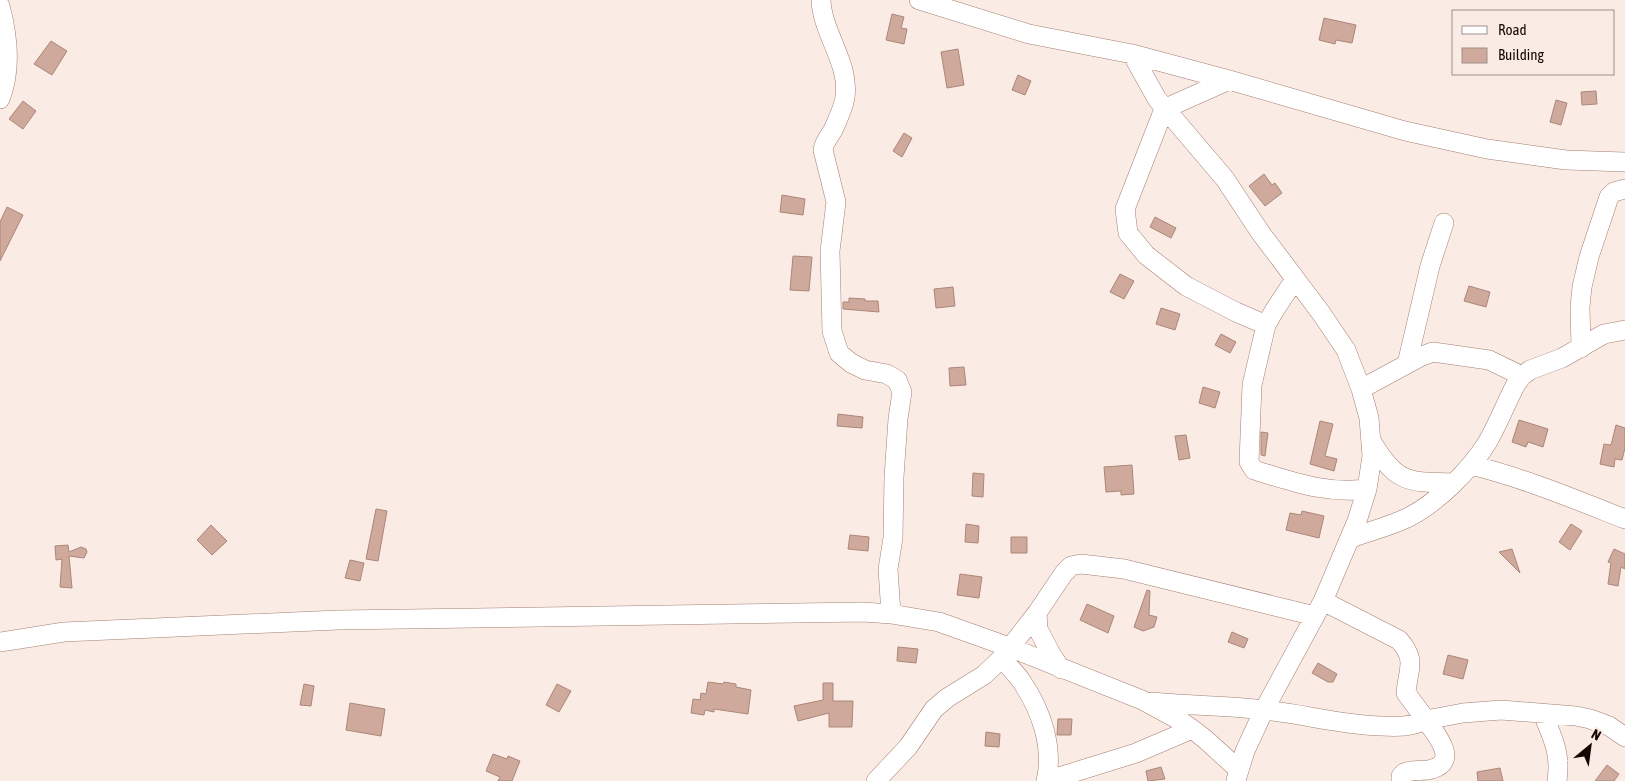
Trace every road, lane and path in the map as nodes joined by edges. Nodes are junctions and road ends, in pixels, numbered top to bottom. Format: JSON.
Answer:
{"nodes":[{"id":1,"x":821,"y":0,"type":"edge"},
{"id":2,"x":919,"y":0,"type":"edge"},
{"id":3,"x":0,"y":6,"type":"edge"},
{"id":4,"x":1132,"y":54,"type":"junction"},
{"id":5,"x":1229,"y":80,"type":"junction"},
{"id":6,"x":0,"y":99,"type":"edge"},
{"id":7,"x":1164,"y":109,"type":"junction"},
{"id":8,"x":1602,"y":162,"type":"junction"},
{"id":9,"x":1625,"y":162,"type":"edge"},
{"id":10,"x":1625,"y":173,"type":"edge"},
{"id":11,"x":1625,"y":189,"type":"edge"},
{"id":12,"x":1444,"y":223,"type":"dead end"},
{"id":13,"x":1295,"y":279,"type":"junction"},
{"id":14,"x":1266,"y":326,"type":"junction"},
{"id":15,"x":1625,"y":330,"type":"edge"},
{"id":16,"x":1580,"y":348,"type":"junction"},
{"id":17,"x":1407,"y":364,"type":"junction"},
{"id":18,"x":1522,"y":376,"type":"junction"},
{"id":19,"x":1361,"y":389,"type":"junction"},
{"id":20,"x":1372,"y":442,"type":"junction"},
{"id":21,"x":1471,"y":465,"type":"junction"},
{"id":22,"x":1453,"y":483,"type":"junction"},
{"id":23,"x":1367,"y":489,"type":"junction"},
{"id":24,"x":1625,"y":519,"type":"edge"},
{"id":25,"x":1351,"y":538,"type":"junction"},
{"id":26,"x":1319,"y":609,"type":"junction"},
{"id":27,"x":1037,"y":613,"type":"junction"},
{"id":28,"x":891,"y":614,"type":"junction"},
{"id":29,"x":0,"y":642,"type":"edge"},
{"id":30,"x":1005,"y":652,"type":"junction"},
{"id":31,"x":1061,"y":668,"type":"junction"},
{"id":32,"x":1142,"y":700,"type":"junction"},
{"id":33,"x":1264,"y":710,"type":"junction"},
{"id":34,"x":1543,"y":714,"type":"junction"},
{"id":35,"x":1426,"y":720,"type":"junction"},
{"id":36,"x":1192,"y":729,"type":"junction"},
{"id":37,"x":1625,"y":736,"type":"edge"},
{"id":38,"x":1237,"y":775,"type":"edge"},
{"id":39,"x":876,"y":781,"type":"edge"},
{"id":40,"x":1046,"y":781,"type":"edge"},
{"id":41,"x":1401,"y":781,"type":"edge"},
{"id":42,"x":1557,"y":781,"type":"edge"}],
"edges":[{"from":1,"to":28,"type":"street"},
{"from":2,"to":4,"type":"street"},
{"from":3,"to":6,"type":"street"},
{"from":4,"to":5,"type":"street"},
{"from":4,"to":7,"type":"street"},
{"from":5,"to":7,"type":"street"},
{"from":5,"to":8,"type":"street"},
{"from":7,"to":13,"type":"street"},
{"from":7,"to":14,"type":"street"},
{"from":8,"to":9,"type":"street"},
{"from":8,"to":10,"type":"street"},
{"from":11,"to":16,"type":"street"},
{"from":12,"to":17,"type":"street"},
{"from":13,"to":14,"type":"street"},
{"from":13,"to":19,"type":"street"},
{"from":14,"to":23,"type":"street"},
{"from":15,"to":16,"type":"street"},
{"from":16,"to":18,"type":"street"},
{"from":17,"to":18,"type":"street"},
{"from":17,"to":19,"type":"street"},
{"from":18,"to":21,"type":"street"},
{"from":19,"to":20,"type":"street"},
{"from":20,"to":22,"type":"street"},
{"from":20,"to":23,"type":"street"},
{"from":21,"to":22,"type":"street"},
{"from":21,"to":24,"type":"street"},
{"from":22,"to":25,"type":"street"},
{"from":23,"to":25,"type":"street"},
{"from":25,"to":26,"type":"street"},
{"from":26,"to":27,"type":"street"},
{"from":26,"to":33,"type":"street"},
{"from":26,"to":35,"type":"street"},
{"from":27,"to":30,"type":"street"},
{"from":27,"to":31,"type":"street"},
{"from":28,"to":29,"type":"street"},
{"from":28,"to":30,"type":"street"},
{"from":30,"to":31,"type":"street"},
{"from":30,"to":39,"type":"street"},
{"from":30,"to":40,"type":"street"},
{"from":31,"to":32,"type":"street"},
{"from":32,"to":33,"type":"street"},
{"from":32,"to":36,"type":"street"},
{"from":33,"to":35,"type":"street"},
{"from":33,"to":38,"type":"street"},
{"from":34,"to":35,"type":"street"},
{"from":34,"to":37,"type":"street"},
{"from":34,"to":42,"type":"street"},
{"from":35,"to":41,"type":"street"},
{"from":36,"to":38,"type":"street"},
{"from":36,"to":40,"type":"street"}]}
